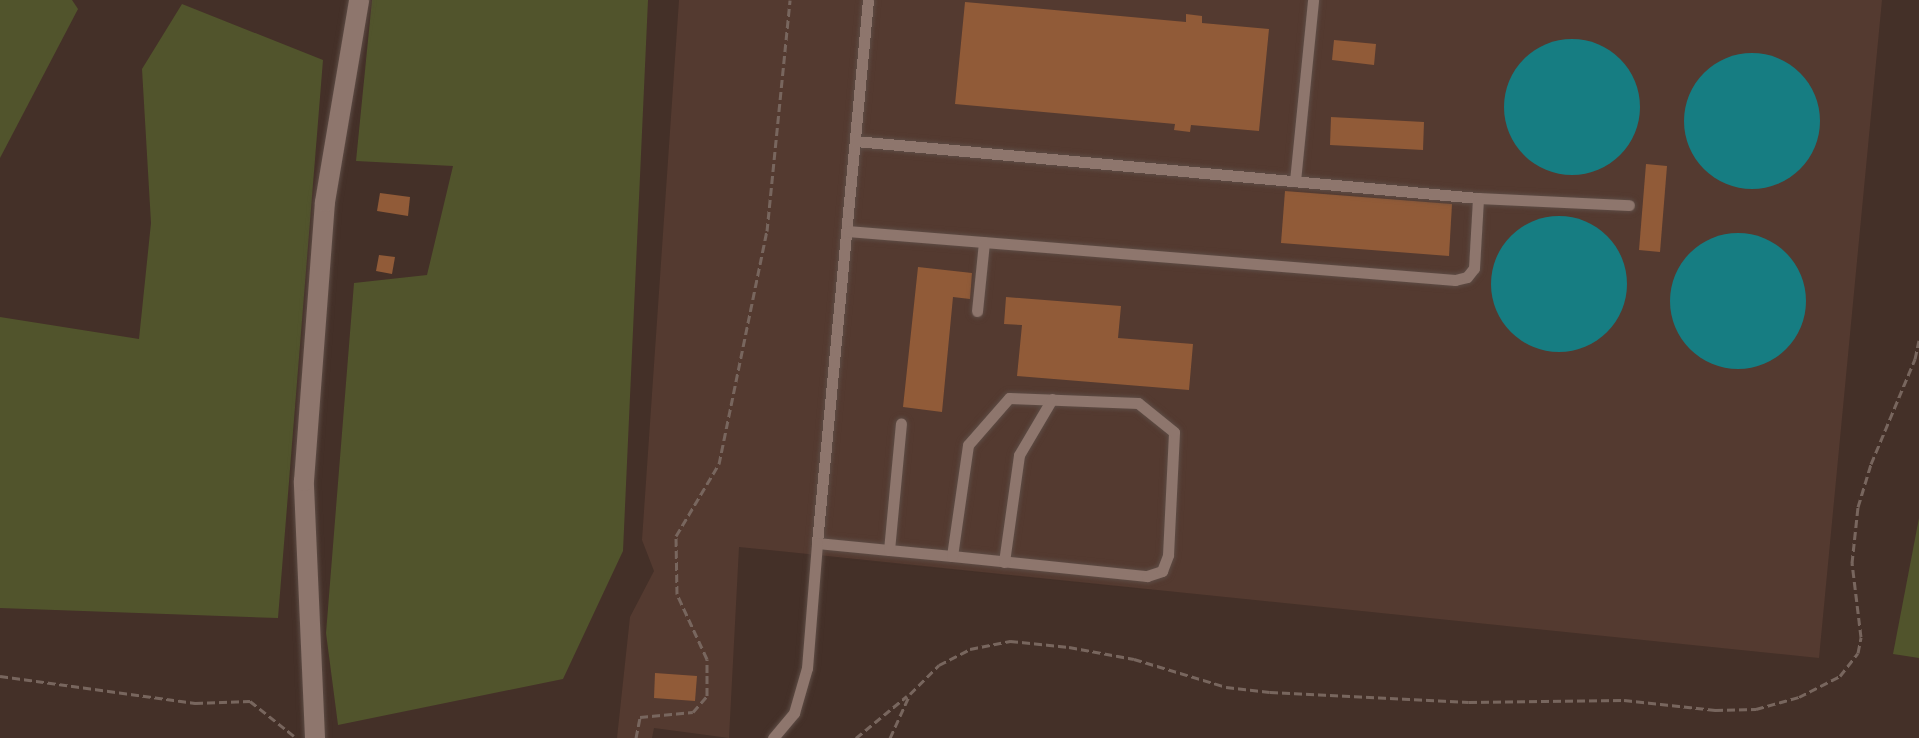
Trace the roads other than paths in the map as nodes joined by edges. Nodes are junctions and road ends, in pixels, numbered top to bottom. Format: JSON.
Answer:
{"nodes":[{"id":1,"x":359,"y":0,"type":"edge"},
{"id":2,"x":868,"y":0,"type":"edge"},
{"id":3,"x":1313,"y":0,"type":"edge"},
{"id":4,"x":855,"y":141,"type":"junction"},
{"id":5,"x":1295,"y":181,"type":"junction"},
{"id":6,"x":1478,"y":198,"type":"junction"},
{"id":7,"x":1629,"y":205,"type":"dead end"},
{"id":8,"x":847,"y":231,"type":"junction"},
{"id":9,"x":984,"y":242,"type":"junction"},
{"id":10,"x":977,"y":311,"type":"dead end"},
{"id":11,"x":1052,"y":399,"type":"junction"},
{"id":12,"x":901,"y":424,"type":"dead end"},
{"id":13,"x":817,"y":543,"type":"junction"},
{"id":14,"x":889,"y":550,"type":"junction"},
{"id":15,"x":952,"y":556,"type":"junction"},
{"id":16,"x":1004,"y":562,"type":"junction"},
{"id":17,"x":315,"y":738,"type":"edge"},
{"id":18,"x":773,"y":738,"type":"edge"}],
"edges":[{"from":1,"to":17,"type":"street"},
{"from":2,"to":4,"type":"lane"},
{"from":3,"to":5,"type":"lane"},
{"from":4,"to":5,"type":"lane"},
{"from":4,"to":8,"type":"lane"},
{"from":5,"to":6,"type":"lane"},
{"from":6,"to":7,"type":"lane"},
{"from":6,"to":9,"type":"lane"},
{"from":8,"to":9,"type":"lane"},
{"from":8,"to":13,"type":"lane"},
{"from":9,"to":10,"type":"lane"},
{"from":11,"to":15,"type":"lane"},
{"from":11,"to":16,"type":"lane"},
{"from":11,"to":16,"type":"lane"},
{"from":12,"to":14,"type":"lane"},
{"from":13,"to":14,"type":"lane"},
{"from":13,"to":18,"type":"lane"},
{"from":14,"to":15,"type":"lane"},
{"from":15,"to":16,"type":"lane"}]}
